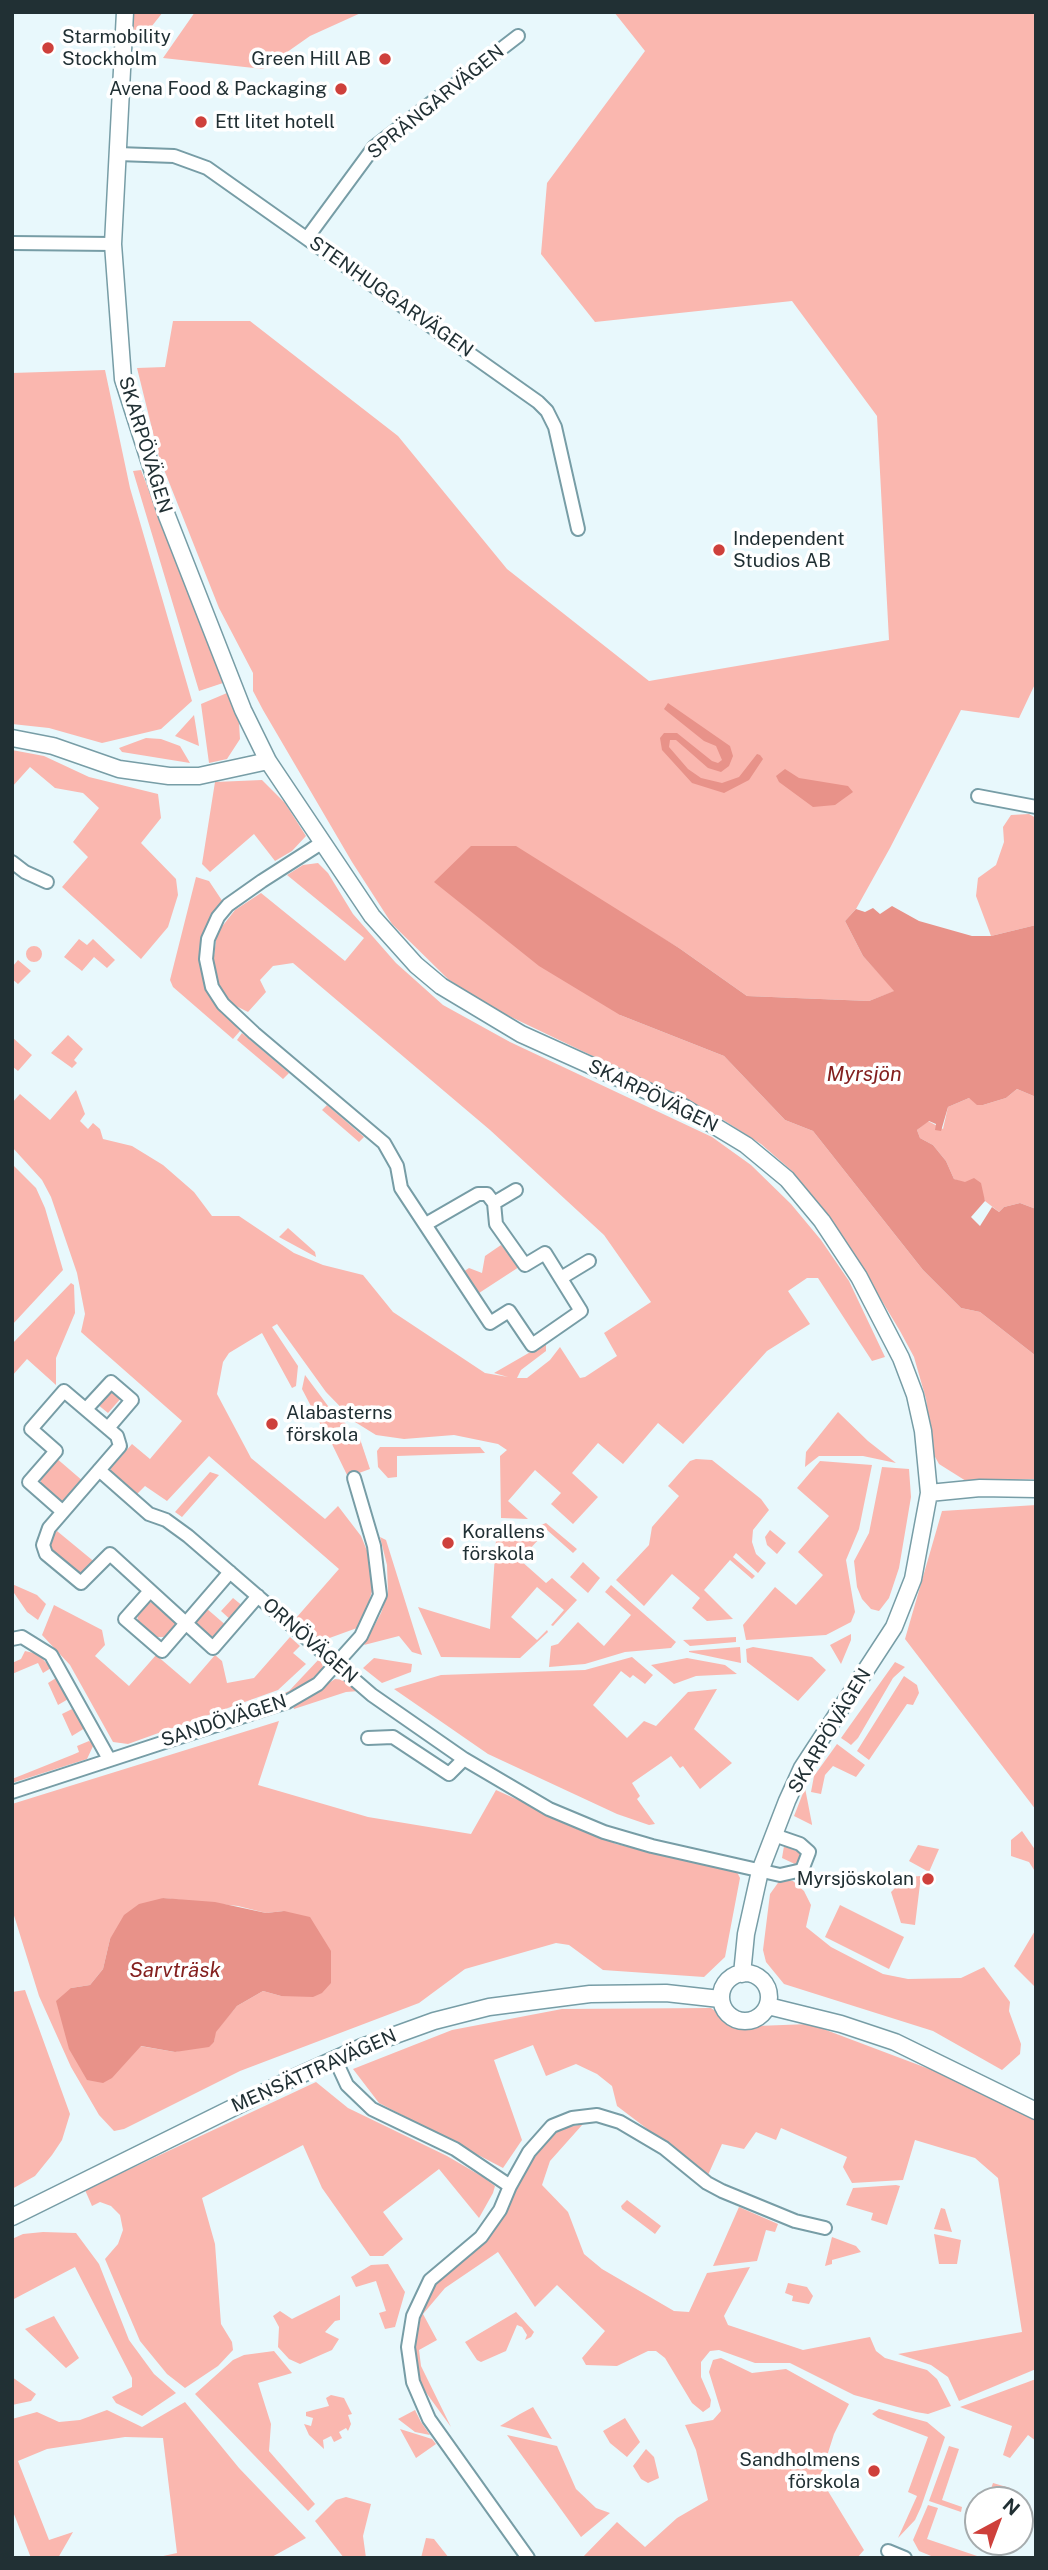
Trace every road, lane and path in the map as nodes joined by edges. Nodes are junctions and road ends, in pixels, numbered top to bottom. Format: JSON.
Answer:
{"nodes":[{"id":1,"x":125,"y":12,"type":"edge"},
{"id":2,"x":518,"y":36,"type":"dead end"},
{"id":3,"x":118,"y":154,"type":"junction"},
{"id":4,"x":307,"y":239,"type":"junction"},
{"id":5,"x":12,"y":243,"type":"edge"},
{"id":6,"x":113,"y":244,"type":"junction"},
{"id":7,"x":578,"y":529,"type":"dead end"},
{"id":8,"x":12,"y":738,"type":"edge"},
{"id":9,"x":268,"y":761,"type":"junction"},
{"id":10,"x":978,"y":796,"type":"dead end"},
{"id":11,"x":1036,"y":807,"type":"edge"},
{"id":12,"x":323,"y":842,"type":"junction"},
{"id":13,"x":12,"y":862,"type":"edge"},
{"id":14,"x":47,"y":882,"type":"dead end"},
{"id":15,"x":516,"y":1189,"type":"dead end"},
{"id":16,"x":494,"y":1203,"type":"junction"},
{"id":17,"x":426,"y":1224,"type":"junction"},
{"id":18,"x":589,"y":1261,"type":"dead end"},
{"id":19,"x":561,"y":1278,"type":"junction"},
{"id":20,"x":86,"y":1408,"type":"junction"},
{"id":21,"x":107,"y":1427,"type":"junction"},
{"id":22,"x":99,"y":1470,"type":"junction"},
{"id":23,"x":354,"y":1478,"type":"dead end"},
{"id":24,"x":1036,"y":1489,"type":"edge"},
{"id":25,"x":929,"y":1493,"type":"junction"},
{"id":26,"x":62,"y":1511,"type":"junction"},
{"id":27,"x":230,"y":1572,"type":"junction"},
{"id":28,"x":149,"y":1592,"type":"junction"},
{"id":29,"x":258,"y":1596,"type":"junction"},
{"id":30,"x":185,"y":1624,"type":"junction"},
{"id":31,"x":12,"y":1639,"type":"edge"},
{"id":32,"x":337,"y":1664,"type":"junction"},
{"id":33,"x":368,"y":1738,"type":"dead end"},
{"id":34,"x":109,"y":1759,"type":"junction"},
{"id":35,"x":464,"y":1759,"type":"junction"},
{"id":36,"x":12,"y":1792,"type":"edge"},
{"id":37,"x":774,"y":1835,"type":"junction"},
{"id":38,"x":761,"y":1871,"type":"junction"},
{"id":39,"x":741,"y":1974,"type":"junction"},
{"id":40,"x":720,"y":1999,"type":"junction"},
{"id":41,"x":768,"y":2007,"type":"junction"},
{"id":42,"x":335,"y":2059,"type":"junction"},
{"id":43,"x":1036,"y":2111,"type":"edge"},
{"id":44,"x":510,"y":2186,"type":"junction"},
{"id":45,"x":12,"y":2217,"type":"edge"},
{"id":46,"x":825,"y":2228,"type":"dead end"},
{"id":47,"x":888,"y":2551,"type":"dead end"},
{"id":48,"x":528,"y":2558,"type":"edge"},
{"id":49,"x":905,"y":2558,"type":"edge"}],
"edges":[{"from":1,"to":3,"type":"street","name":"SKARPÖVÄGEN"},
{"from":2,"to":4,"type":"street","name":"SPRÄNGARVÄGEN"},
{"from":3,"to":4,"type":"street","name":"STENHUGGARVÄGEN"},
{"from":3,"to":6,"type":"street","name":"SKARPÖVÄGEN"},
{"from":4,"to":7,"type":"street","name":"STENHUGGARVÄGEN"},
{"from":5,"to":6,"type":"street"},
{"from":6,"to":9,"type":"street","name":"SKARPÖVÄGEN"},
{"from":8,"to":9,"type":"street"},
{"from":9,"to":12,"type":"street","name":"SKARPÖVÄGEN"},
{"from":10,"to":11,"type":"street"},
{"from":12,"to":17,"type":"street"},
{"from":12,"to":25,"type":"street","name":"SKARPÖVÄGEN"},
{"from":13,"to":14,"type":"street"},
{"from":15,"to":16,"type":"street"},
{"from":16,"to":17,"type":"street"},
{"from":16,"to":19,"type":"street"},
{"from":17,"to":19,"type":"street"},
{"from":18,"to":19,"type":"street"},
{"from":20,"to":21,"type":"street"},
{"from":20,"to":21,"type":"street"},
{"from":20,"to":26,"type":"street"},
{"from":21,"to":22,"type":"street"},
{"from":22,"to":26,"type":"street"},
{"from":22,"to":27,"type":"street","name":"ORNÖVÄGEN"},
{"from":23,"to":32,"type":"street","name":"SANDÖVÄGEN"},
{"from":24,"to":25,"type":"street"},
{"from":25,"to":37,"type":"street","name":"SKARPÖVÄGEN"},
{"from":26,"to":28,"type":"street"},
{"from":27,"to":29,"type":"street","name":"ORNÖVÄGEN"},
{"from":27,"to":30,"type":"street"},
{"from":28,"to":30,"type":"street"},
{"from":28,"to":30,"type":"street"},
{"from":29,"to":30,"type":"street"},
{"from":29,"to":32,"type":"street","name":"ORNÖVÄGEN"},
{"from":31,"to":34,"type":"street"},
{"from":32,"to":34,"type":"street","name":"SANDÖVÄGEN"},
{"from":32,"to":35,"type":"street","name":"ORNÖVÄGEN"},
{"from":33,"to":35,"type":"street"},
{"from":34,"to":36,"type":"street","name":"SANDÖVÄGEN"},
{"from":35,"to":38,"type":"street","name":"ORNÖVÄGEN"},
{"from":37,"to":38,"type":"street","name":"SKARPÖVÄGEN"},
{"from":37,"to":38,"type":"street","name":"ORNÖVÄGEN"},
{"from":38,"to":39,"type":"street","name":"SKARPÖVÄGEN"},
{"from":39,"to":40,"type":"street"},
{"from":39,"to":41,"type":"street"},
{"from":40,"to":41,"type":"street"},
{"from":40,"to":42,"type":"street","name":"MENSÄTTRAVÄGEN"},
{"from":41,"to":43,"type":"street"},
{"from":42,"to":44,"type":"street"},
{"from":42,"to":45,"type":"street","name":"MENSÄTTRAVÄGEN"},
{"from":44,"to":46,"type":"street"},
{"from":44,"to":48,"type":"street"},
{"from":47,"to":49,"type":"street"}]}
